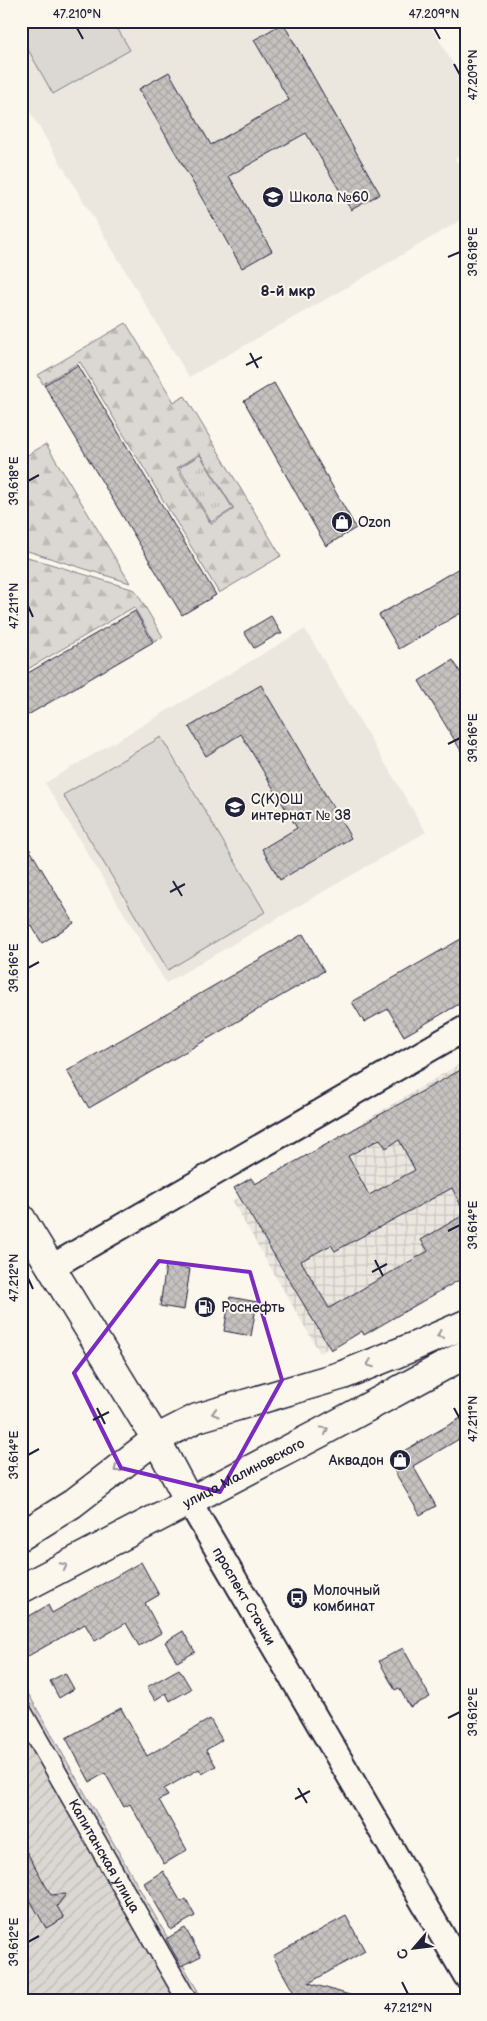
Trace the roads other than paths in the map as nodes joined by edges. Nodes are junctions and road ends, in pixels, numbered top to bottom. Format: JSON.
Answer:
{"nodes":[{"id":1,"x":466,"y":1028,"type":"edge"},
{"id":2,"x":21,"y":1218,"type":"edge"},
{"id":3,"x":50,"y":1268,"type":"junction"},
{"id":4,"x":466,"y":1324,"type":"edge"},
{"id":5,"x":466,"y":1354,"type":"edge"},
{"id":6,"x":156,"y":1439,"type":"junction"},
{"id":7,"x":189,"y":1501,"type":"junction"},
{"id":8,"x":21,"y":1536,"type":"edge"},
{"id":9,"x":21,"y":1589,"type":"edge"},
{"id":10,"x":21,"y":1710,"type":"edge"},
{"id":11,"x":466,"y":1976,"type":"edge"},
{"id":12,"x":188,"y":2000,"type":"edge"}],
"edges":[{"from":1,"to":3,"type":"street"},
{"from":2,"to":3,"type":"main road","name":"проспект Стачки"},
{"from":3,"to":6,"type":"main road","name":"проспект Стачки"},
{"from":4,"to":6,"type":"main road","one_way":true},
{"from":7,"to":5,"type":"main road","name":"улица Малиновского","one_way":true},
{"from":6,"to":7,"type":"main road","name":"проспект Стачки"},
{"from":6,"to":8,"type":"main road","one_way":true},
{"from":9,"to":7,"type":"main road","name":"улица Малиновского","one_way":true},
{"from":7,"to":11,"type":"street","name":"проспект Стачки"},
{"from":10,"to":12,"type":"street","name":"Капитанская улица"}]}
